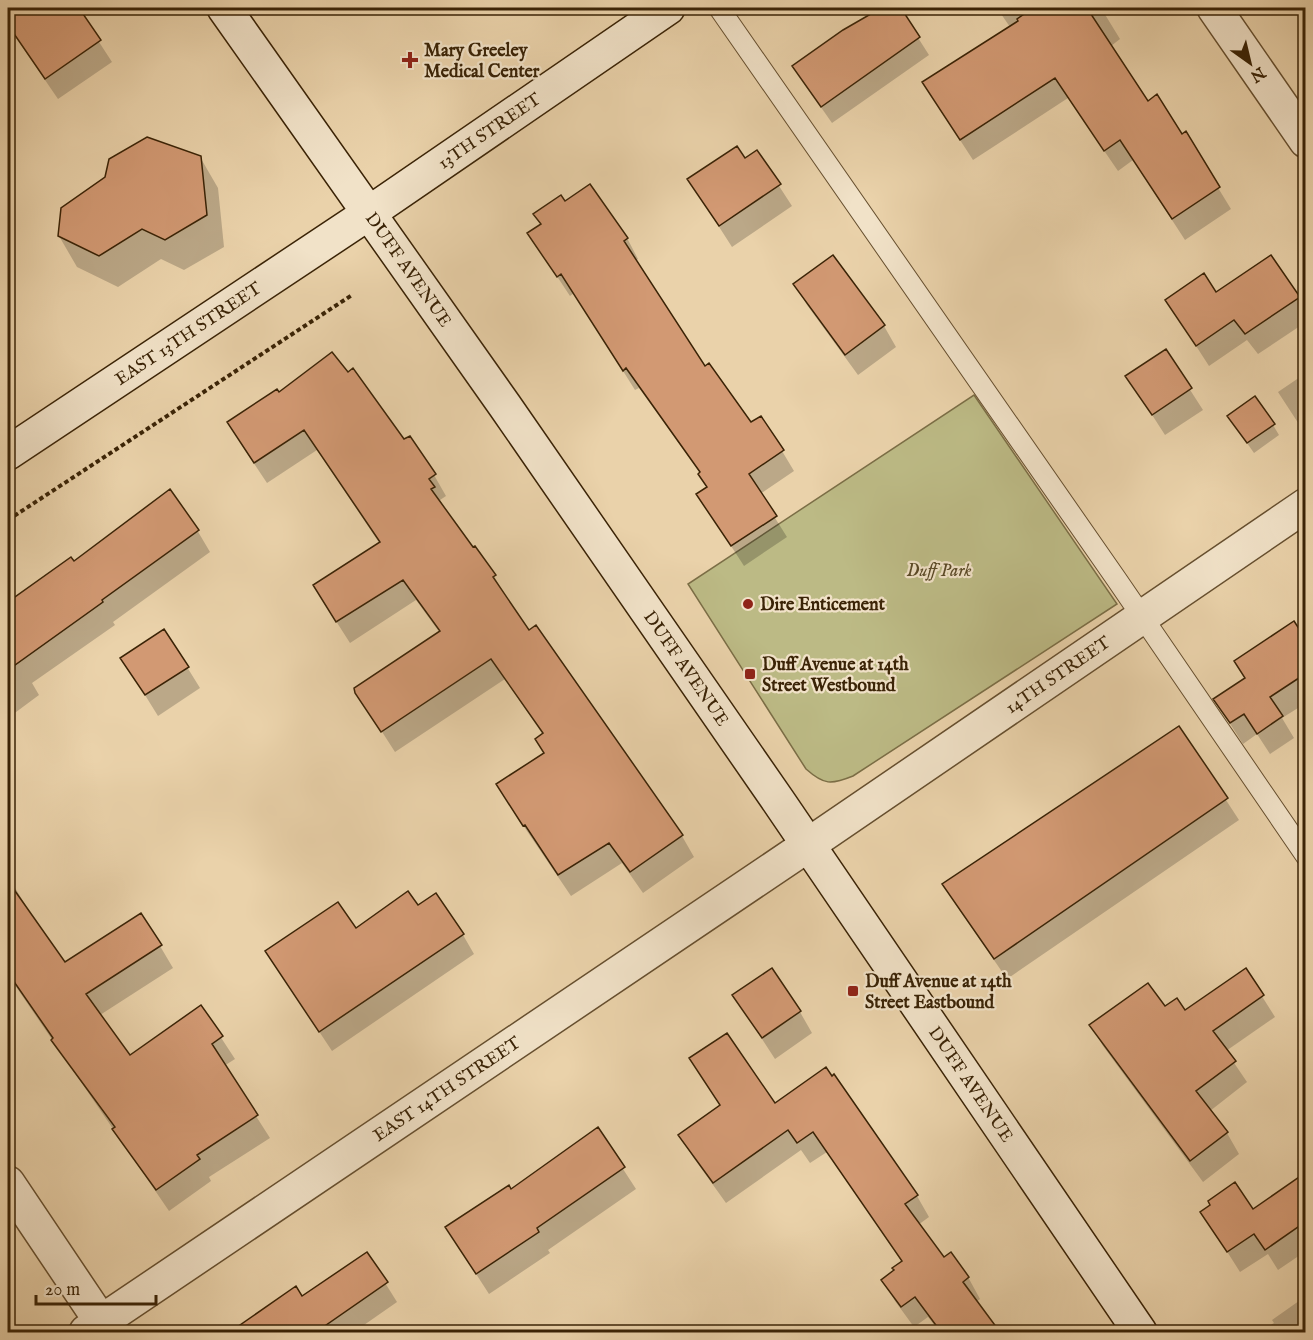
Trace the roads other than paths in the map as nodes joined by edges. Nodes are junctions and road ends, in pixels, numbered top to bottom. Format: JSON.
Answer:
{"nodes":[{"id":1,"x":224,"y":8,"type":"edge"},
{"id":2,"x":668,"y":8,"type":"edge"},
{"id":3,"x":719,"y":8,"type":"edge"},
{"id":4,"x":1214,"y":8,"type":"edge"},
{"id":5,"x":1305,"y":141,"type":"edge"},
{"id":6,"x":369,"y":213,"type":"junction"},
{"id":7,"x":8,"y":453,"type":"edge"},
{"id":8,"x":1305,"y":505,"type":"edge"},
{"id":9,"x":1143,"y":616,"type":"junction"},
{"id":10,"x":808,"y":845,"type":"junction"},
{"id":11,"x":1305,"y":856,"type":"edge"},
{"id":12,"x":8,"y":1183,"type":"edge"},
{"id":13,"x":98,"y":1329,"type":"edge"},
{"id":14,"x":1140,"y":1332,"type":"edge"}],
"edges":[{"from":1,"to":6,"type":"main road","name":"DUFF AVENUE"},
{"from":2,"to":6,"type":"main road","name":"13TH STREET"},
{"from":3,"to":9,"type":"lane"},
{"from":4,"to":5,"type":"main road"},
{"from":6,"to":7,"type":"main road","name":"EAST 13TH STREET"},
{"from":6,"to":10,"type":"main road","name":"DUFF AVENUE"},
{"from":8,"to":9,"type":"main road","name":"14TH STREET"},
{"from":9,"to":10,"type":"main road","name":"14TH STREET"},
{"from":9,"to":11,"type":"lane"},
{"from":10,"to":13,"type":"main road","name":"EAST 14TH STREET"},
{"from":10,"to":14,"type":"main road","name":"DUFF AVENUE"},
{"from":12,"to":13,"type":"main road"}]}
